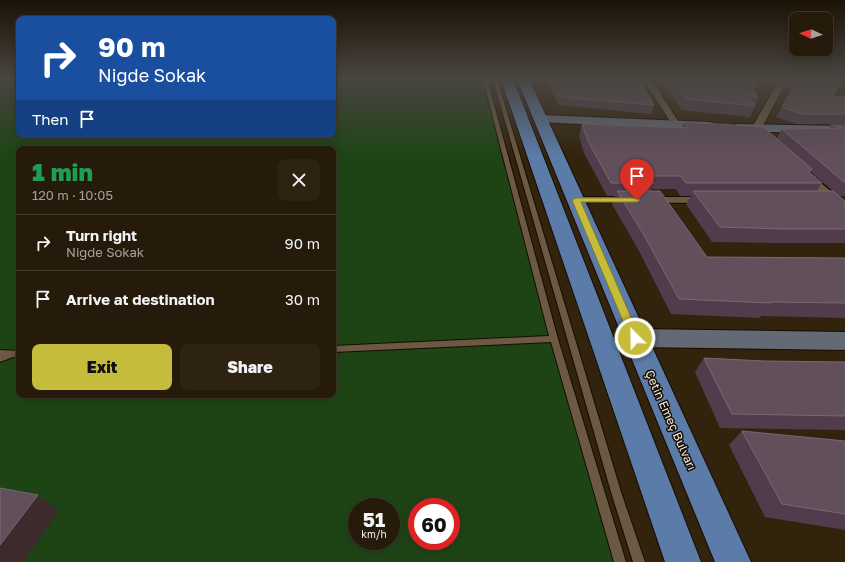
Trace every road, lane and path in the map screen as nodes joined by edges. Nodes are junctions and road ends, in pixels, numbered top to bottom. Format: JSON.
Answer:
{"nodes":[{"id":1,"x":492,"y":105,"type":"edge"},
{"id":2,"x":503,"y":105,"type":"edge"},
{"id":3,"x":517,"y":105,"type":"edge"},
{"id":4,"x":535,"y":105,"type":"edge"},
{"id":5,"x":664,"y":105,"type":"edge"},
{"id":6,"x":769,"y":105,"type":"edge"},
{"id":7,"x":541,"y":119,"type":"junction"},
{"id":8,"x":676,"y":124,"type":"junction"},
{"id":9,"x":756,"y":129,"type":"junction"},
{"id":10,"x":845,"y":130,"type":"edge"},
{"id":11,"x":772,"y":145,"type":"edge"},
{"id":12,"x":800,"y":170,"type":"edge"},
{"id":13,"x":576,"y":200,"type":"junction"},
{"id":14,"x":716,"y":200,"type":"edge"},
{"id":15,"x":817,"y":200,"type":"edge"},
{"id":16,"x":833,"y":200,"type":"junction"},
{"id":17,"x":845,"y":200,"type":"edge"},
{"id":18,"x":845,"y":209,"type":"edge"},
{"id":19,"x":601,"y":337,"type":"junction"},
{"id":20,"x":635,"y":338,"type":"junction"},
{"id":21,"x":554,"y":339,"type":"junction"},
{"id":22,"x":845,"y":341,"type":"edge"},
{"id":23,"x":336,"y":349,"type":"edge"},
{"id":24,"x":0,"y":353,"type":"edge"},
{"id":25,"x":16,"y":354,"type":"edge"},
{"id":26,"x":0,"y":359,"type":"edge"},
{"id":27,"x":620,"y":562,"type":"edge"},
{"id":28,"x":639,"y":562,"type":"edge"},
{"id":29,"x":683,"y":562,"type":"edge"},
{"id":30,"x":733,"y":562,"type":"edge"}],
"edges":[{"from":1,"to":21,"type":"lane"},
{"from":2,"to":28,"type":"lane"},
{"from":3,"to":19,"type":"main road"},
{"from":4,"to":7,"type":"main road","name":"Çetin Emeç Bulvarı"},
{"from":5,"to":8,"type":"street"},
{"from":6,"to":9,"type":"street"},
{"from":7,"to":8,"type":"street"},
{"from":7,"to":13,"type":"main road","name":"Çetin Emeç Bulvarı"},
{"from":8,"to":9,"type":"street"},
{"from":9,"to":10,"type":"street"},
{"from":9,"to":11,"type":"street"},
{"from":12,"to":16,"type":"street"},
{"from":13,"to":14,"type":"street"},
{"from":13,"to":20,"type":"main road","name":"Çetin Emeç Bulvarı"},
{"from":15,"to":16,"type":"street"},
{"from":16,"to":17,"type":"street"},
{"from":16,"to":18,"type":"street"},
{"from":19,"to":20,"type":"main road"},
{"from":19,"to":29,"type":"main road"},
{"from":20,"to":22,"type":"street"},
{"from":20,"to":30,"type":"main road","name":"Çetin Emeç Bulvarı"},
{"from":21,"to":23,"type":"lane"},
{"from":21,"to":27,"type":"lane"},
{"from":24,"to":25,"type":"lane"},
{"from":25,"to":26,"type":"lane"}]}
